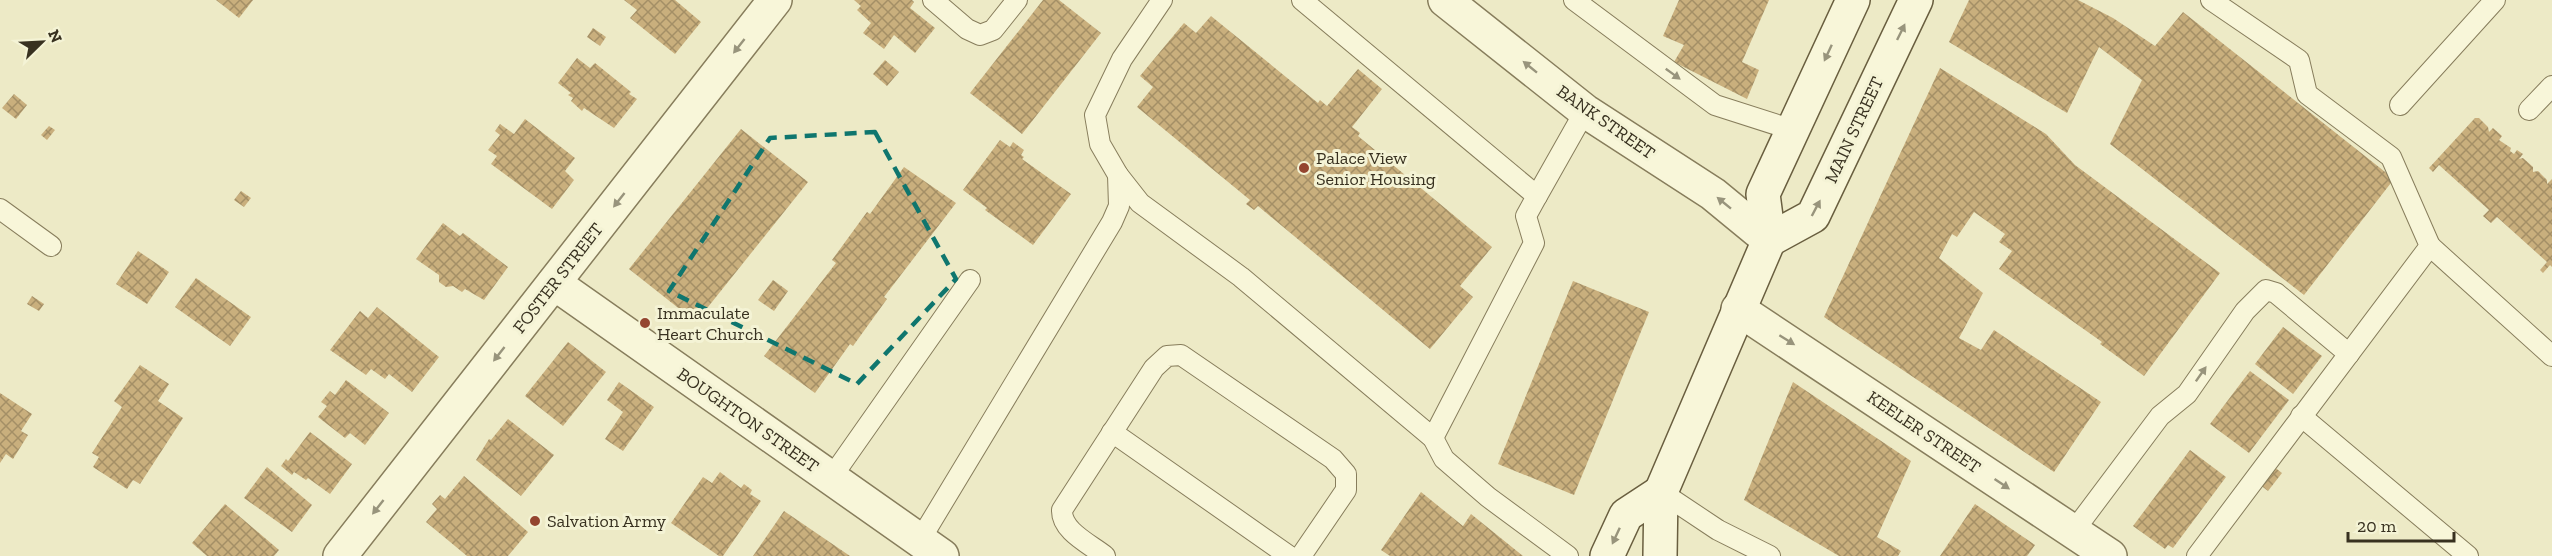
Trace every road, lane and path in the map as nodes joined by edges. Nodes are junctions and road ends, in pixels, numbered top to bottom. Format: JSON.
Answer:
{"nodes":[{"id":1,"x":775,"y":0,"type":"edge"},
{"id":2,"x":933,"y":0,"type":"edge"},
{"id":3,"x":1017,"y":0,"type":"edge"},
{"id":4,"x":1162,"y":0,"type":"edge"},
{"id":5,"x":1302,"y":0,"type":"edge"},
{"id":6,"x":1445,"y":0,"type":"edge"},
{"id":7,"x":1574,"y":0,"type":"edge"},
{"id":8,"x":1853,"y":0,"type":"edge"},
{"id":9,"x":1916,"y":0,"type":"edge"},
{"id":10,"x":2211,"y":0,"type":"edge"},
{"id":11,"x":2495,"y":0,"type":"edge"},
{"id":12,"x":2552,"y":86,"type":"edge"},
{"id":13,"x":2400,"y":105,"type":"dead end"},
{"id":14,"x":2529,"y":110,"type":"dead end"},
{"id":15,"x":1585,"y":111,"type":"junction"},
{"id":16,"x":1792,"y":130,"type":"junction"},
{"id":17,"x":1118,"y":175,"type":"junction"},
{"id":18,"x":1537,"y":196,"type":"junction"},
{"id":19,"x":0,"y":209,"type":"edge"},
{"id":20,"x":1770,"y":240,"type":"junction"},
{"id":21,"x":51,"y":246,"type":"dead end"},
{"id":22,"x":2430,"y":246,"type":"junction"},
{"id":23,"x":970,"y":280,"type":"dead end"},
{"id":24,"x":554,"y":283,"type":"junction"},
{"id":25,"x":1737,"y":309,"type":"junction"},
{"id":26,"x":2349,"y":354,"type":"junction"},
{"id":27,"x":2552,"y":356,"type":"edge"},
{"id":28,"x":2301,"y":416,"type":"junction"},
{"id":29,"x":1112,"y":432,"type":"junction"},
{"id":30,"x":1433,"y":438,"type":"junction"},
{"id":31,"x":831,"y":478,"type":"junction"},
{"id":32,"x":1661,"y":492,"type":"junction"},
{"id":33,"x":2073,"y":531,"type":"junction"},
{"id":34,"x":931,"y":548,"type":"edge"},
{"id":35,"x":340,"y":556,"type":"edge"},
{"id":36,"x":1105,"y":556,"type":"edge"},
{"id":37,"x":1289,"y":556,"type":"edge"},
{"id":38,"x":1301,"y":556,"type":"edge"},
{"id":39,"x":1568,"y":556,"type":"edge"},
{"id":40,"x":1607,"y":556,"type":"edge"},
{"id":41,"x":1660,"y":556,"type":"edge"},
{"id":42,"x":1770,"y":556,"type":"edge"},
{"id":43,"x":2110,"y":556,"type":"edge"},
{"id":44,"x":2197,"y":556,"type":"edge"},
{"id":45,"x":2468,"y":556,"type":"edge"}],
"edges":[{"from":1,"to":24,"type":"street","name":"FOSTER STREET","one_way":true},
{"from":2,"to":3,"type":"lane"},
{"from":4,"to":17,"type":"lane"},
{"from":5,"to":18,"type":"lane"},
{"from":15,"to":6,"type":"street","name":"BANK STREET","one_way":true},
{"from":7,"to":16,"type":"lane","one_way":true},
{"from":8,"to":16,"type":"street","one_way":true},
{"from":20,"to":9,"type":"street","name":"MAIN STREET","one_way":true},
{"from":10,"to":22,"type":"lane"},
{"from":11,"to":13,"type":"lane"},
{"from":12,"to":14,"type":"lane"},
{"from":15,"to":18,"type":"lane"},
{"from":20,"to":15,"type":"street","name":"BANK STREET","one_way":true},
{"from":16,"to":20,"type":"street"},
{"from":17,"to":30,"type":"lane"},
{"from":17,"to":34,"type":"lane"},
{"from":18,"to":30,"type":"lane"},
{"from":19,"to":21,"type":"lane"},
{"from":20,"to":25,"type":"street"},
{"from":22,"to":26,"type":"lane"},
{"from":22,"to":27,"type":"lane"},
{"from":23,"to":31,"type":"lane"},
{"from":24,"to":31,"type":"street","name":"BOUGHTON STREET"},
{"from":24,"to":35,"type":"street","name":"FOSTER STREET","one_way":true},
{"from":25,"to":32,"type":"street"},
{"from":25,"to":33,"type":"street","name":"KEELER STREET","one_way":true},
{"from":26,"to":28,"type":"lane"},
{"from":33,"to":26,"type":"lane","one_way":true},
{"from":28,"to":44,"type":"lane"},
{"from":28,"to":45,"type":"lane"},
{"from":29,"to":36,"type":"lane"},
{"from":29,"to":37,"type":"lane"},
{"from":29,"to":38,"type":"lane"},
{"from":30,"to":39,"type":"lane"},
{"from":31,"to":34,"type":"street","name":"BOUGHTON STREET"},
{"from":32,"to":40,"type":"street","one_way":true},
{"from":32,"to":41,"type":"street"},
{"from":32,"to":42,"type":"lane"},
{"from":33,"to":43,"type":"street","name":"KEELER STREET"}]}
